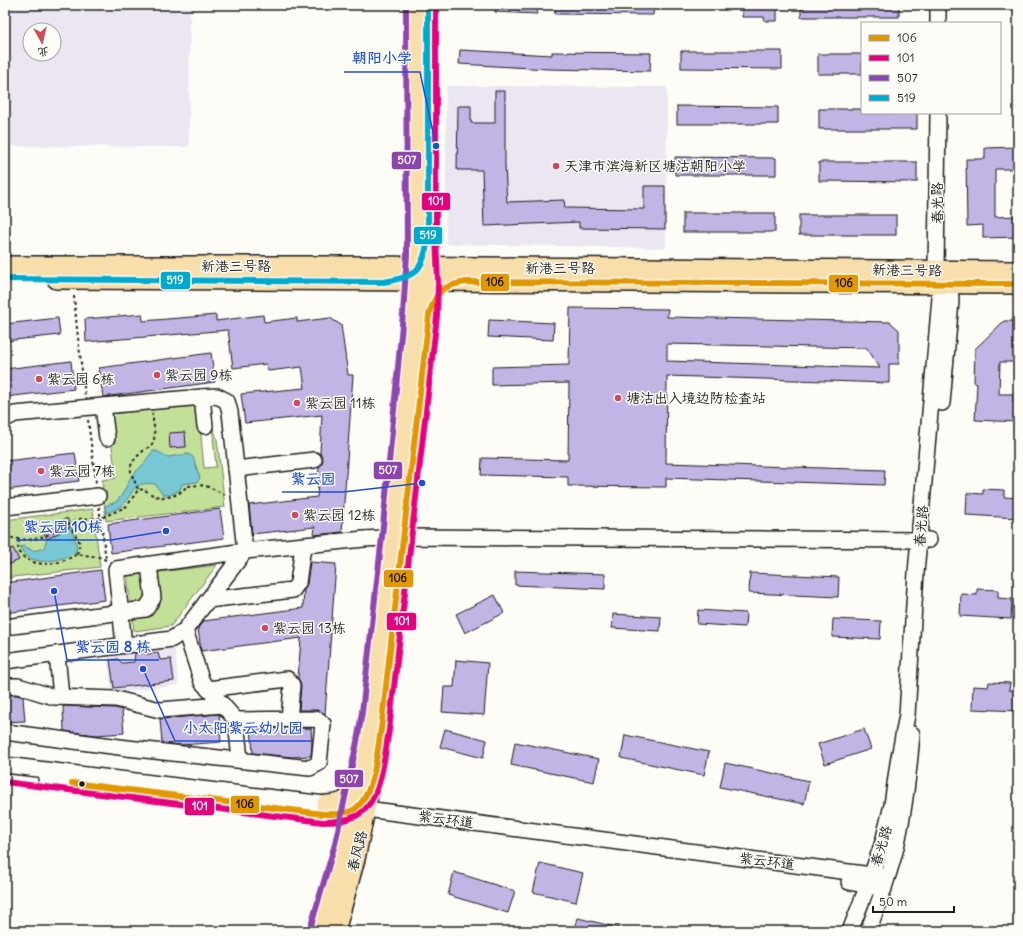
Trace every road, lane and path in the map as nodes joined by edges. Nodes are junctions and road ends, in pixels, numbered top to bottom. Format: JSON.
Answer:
{"nodes":[{"id":1,"x":414,"y":5,"type":"edge"},
{"id":2,"x":428,"y":5,"type":"edge"},
{"id":3,"x":938,"y":5,"type":"edge"},
{"id":4,"x":946,"y":5,"type":"edge"},
{"id":5,"x":938,"y":22,"type":"edge"},
{"id":6,"x":946,"y":22,"type":"edge"},
{"id":7,"x":938,"y":114,"type":"edge"},
{"id":8,"x":946,"y":114,"type":"edge"},
{"id":9,"x":422,"y":238,"type":"junction"},
{"id":10,"x":5,"y":266,"type":"edge"},
{"id":11,"x":1018,"y":271,"type":"edge"},
{"id":12,"x":385,"y":274,"type":"junction"},
{"id":13,"x":467,"y":274,"type":"junction"},
{"id":14,"x":422,"y":275,"type":"junction"},
{"id":15,"x":943,"y":277,"type":"junction"},
{"id":16,"x":5,"y":279,"type":"edge"},
{"id":17,"x":1018,"y":284,"type":"edge"},
{"id":18,"x":74,"y":296,"type":"dead end"},
{"id":19,"x":429,"y":315,"type":"junction"},
{"id":20,"x":202,"y":397,"type":"junction"},
{"id":21,"x":103,"y":406,"type":"junction"},
{"id":22,"x":87,"y":408,"type":"junction"},
{"id":23,"x":152,"y":410,"type":"dead end"},
{"id":24,"x":5,"y":420,"type":"edge"},
{"id":25,"x":205,"y":426,"type":"dead end"},
{"id":26,"x":106,"y":438,"type":"dead end"},
{"id":27,"x":314,"y":460,"type":"dead end"},
{"id":28,"x":236,"y":469,"type":"junction"},
{"id":29,"x":138,"y":490,"type":"junction"},
{"id":30,"x":223,"y":495,"type":"dead end"},
{"id":31,"x":98,"y":496,"type":"dead end"},
{"id":32,"x":5,"y":507,"type":"edge"},
{"id":33,"x":72,"y":522,"type":"junction"},
{"id":34,"x":5,"y":536,"type":"edge"},
{"id":35,"x":396,"y":538,"type":"junction"},
{"id":36,"x":19,"y":540,"type":"junction"},
{"id":37,"x":924,"y":540,"type":"junction"},
{"id":38,"x":303,"y":546,"type":"junction"},
{"id":39,"x":245,"y":552,"type":"junction"},
{"id":40,"x":77,"y":554,"type":"junction"},
{"id":41,"x":106,"y":560,"type":"dead end"},
{"id":42,"x":149,"y":564,"type":"junction"},
{"id":43,"x":208,"y":600,"type":"junction"},
{"id":44,"x":120,"y":612,"type":"junction"},
{"id":45,"x":5,"y":627,"type":"edge"},
{"id":46,"x":185,"y":630,"type":"junction"},
{"id":47,"x":124,"y":645,"type":"junction"},
{"id":48,"x":57,"y":654,"type":"junction"},
{"id":49,"x":5,"y":661,"type":"edge"},
{"id":50,"x":5,"y":686,"type":"edge"},
{"id":51,"x":208,"y":689,"type":"junction"},
{"id":52,"x":61,"y":697,"type":"junction"},
{"id":53,"x":223,"y":705,"type":"junction"},
{"id":54,"x":236,"y":720,"type":"junction"},
{"id":55,"x":289,"y":720,"type":"junction"},
{"id":56,"x":5,"y":732,"type":"edge"},
{"id":57,"x":240,"y":760,"type":"junction"},
{"id":58,"x":5,"y":765,"type":"edge"},
{"id":59,"x":5,"y":774,"type":"edge"},
{"id":60,"x":363,"y":788,"type":"junction"},
{"id":61,"x":325,"y":809,"type":"junction"},
{"id":62,"x":356,"y":812,"type":"junction"},
{"id":63,"x":870,"y":880,"type":"junction"},
{"id":64,"x":885,"y":883,"type":"junction"},
{"id":65,"x":318,"y":931,"type":"edge"},
{"id":66,"x":335,"y":931,"type":"edge"},
{"id":67,"x":850,"y":931,"type":"edge"},
{"id":68,"x":868,"y":931,"type":"edge"}],
"edges":[{"from":1,"to":9,"type":"main road","name":"春风路"},
{"from":2,"to":9,"type":"main road","name":"春风路"},
{"from":3,"to":5,"type":"street"},
{"from":4,"to":6,"type":"street"},
{"from":7,"to":15,"type":"street","name":"春光路"},
{"from":8,"to":15,"type":"street","name":"春光路"},
{"from":9,"to":12,"type":"main road"},
{"from":9,"to":14,"type":"main road","name":"春风路"},
{"from":10,"to":12,"type":"main road","name":"新港三号路"},
{"from":11,"to":15,"type":"main road","name":"新港三号路"},
{"from":12,"to":14,"type":"main road","name":"新港三号路"},
{"from":12,"to":16,"type":"main road","name":"新港三号路"},
{"from":13,"to":14,"type":"main road","name":"新港三号路"},
{"from":13,"to":15,"type":"main road","name":"新港三号路"},
{"from":13,"to":19,"type":"main road"},
{"from":14,"to":19,"type":"main road","name":"春风路"},
{"from":14,"to":35,"type":"main road","name":"春风路"},
{"from":15,"to":17,"type":"main road","name":"新港三号路"},
{"from":15,"to":37,"type":"street","name":"春光路"},
{"from":18,"to":22,"type":"path"},
{"from":19,"to":35,"type":"main road","name":"春风路"},
{"from":20,"to":21,"type":"street"},
{"from":20,"to":25,"type":"street"},
{"from":20,"to":28,"type":"street"},
{"from":21,"to":22,"type":"street"},
{"from":21,"to":26,"type":"street"},
{"from":22,"to":24,"type":"street"},
{"from":23,"to":29,"type":"path"},
{"from":27,"to":28,"type":"street"},
{"from":28,"to":39,"type":"street"},
{"from":29,"to":30,"type":"path"},
{"from":29,"to":33,"type":"path"},
{"from":31,"to":32,"type":"street"},
{"from":33,"to":36,"type":"path"},
{"from":33,"to":40,"type":"path"},
{"from":34,"to":36,"type":"path"},
{"from":35,"to":37,"type":"street"},
{"from":35,"to":38,"type":"street"},
{"from":35,"to":60,"type":"main road","name":"春风路"},
{"from":36,"to":40,"type":"path"},
{"from":37,"to":63,"type":"street","name":"春光路"},
{"from":37,"to":64,"type":"street","name":"春光路"},
{"from":38,"to":39,"type":"street"},
{"from":38,"to":43,"type":"street"},
{"from":39,"to":42,"type":"street"},
{"from":39,"to":43,"type":"street"},
{"from":40,"to":41,"type":"path"},
{"from":42,"to":44,"type":"street"},
{"from":42,"to":44,"type":"street"},
{"from":43,"to":46,"type":"street"},
{"from":44,"to":45,"type":"street"},
{"from":44,"to":47,"type":"street"},
{"from":46,"to":47,"type":"street"},
{"from":46,"to":51,"type":"street"},
{"from":47,"to":48,"type":"street"},
{"from":48,"to":49,"type":"street"},
{"from":48,"to":52,"type":"street"},
{"from":50,"to":52,"type":"street"},
{"from":51,"to":53,"type":"street"},
{"from":51,"to":55,"type":"street"},
{"from":52,"to":53,"type":"street"},
{"from":53,"to":54,"type":"street"},
{"from":54,"to":55,"type":"street"},
{"from":54,"to":57,"type":"street"},
{"from":55,"to":57,"type":"street"},
{"from":56,"to":57,"type":"street"},
{"from":58,"to":61,"type":"street","name":"紫云环道"},
{"from":59,"to":61,"type":"street","name":"紫云环道"},
{"from":60,"to":61,"type":"main road"},
{"from":60,"to":62,"type":"main road","name":"春风路"},
{"from":61,"to":62,"type":"street","name":"紫云环道"},
{"from":62,"to":63,"type":"street","name":"紫云环道"},
{"from":62,"to":65,"type":"main road","name":"春风路"},
{"from":62,"to":66,"type":"main road","name":"春风路"},
{"from":63,"to":64,"type":"street","name":"紫云环道"},
{"from":63,"to":67,"type":"street","name":"春光路"},
{"from":64,"to":68,"type":"street","name":"春光路"}]}
